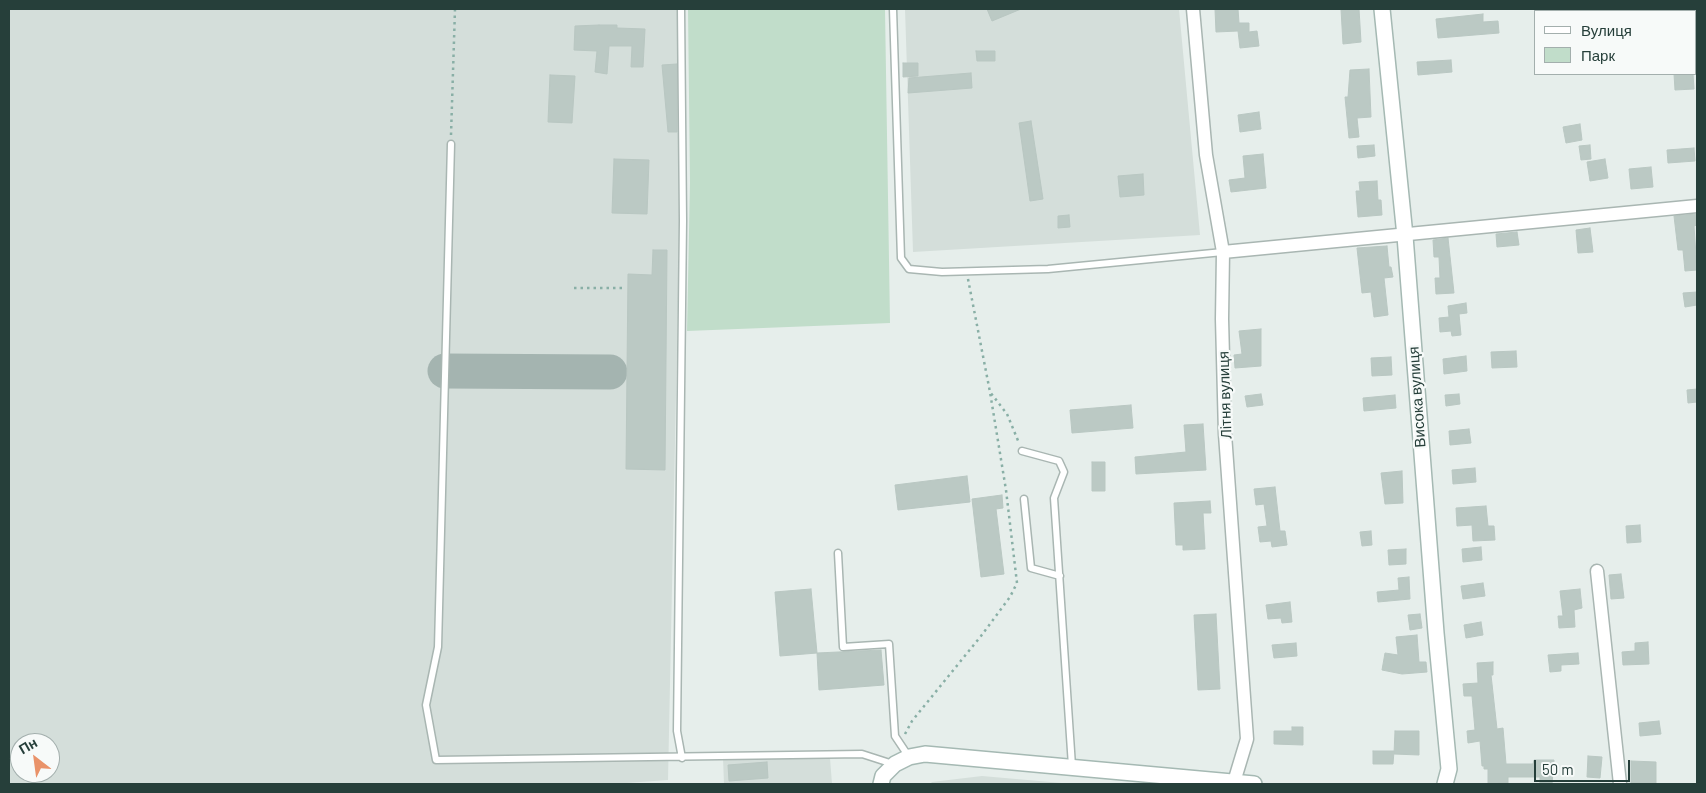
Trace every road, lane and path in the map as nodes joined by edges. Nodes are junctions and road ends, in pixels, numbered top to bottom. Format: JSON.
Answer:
{"nodes":[{"id":1,"x":455,"y":9,"type":"edge"},
{"id":2,"x":681,"y":9,"type":"edge"},
{"id":3,"x":892,"y":9,"type":"edge"},
{"id":4,"x":1193,"y":9,"type":"edge"},
{"id":5,"x":1382,"y":9,"type":"edge"},
{"id":6,"x":451,"y":144,"type":"joint"},
{"id":7,"x":1697,"y":206,"type":"edge"},
{"id":8,"x":1405,"y":236,"type":"junction"},
{"id":9,"x":1223,"y":252,"type":"junction"},
{"id":10,"x":966,"y":271,"type":"junction"},
{"id":11,"x":574,"y":288,"type":"dead end"},
{"id":12,"x":622,"y":288,"type":"dead end"},
{"id":13,"x":990,"y":392,"type":"junction"},
{"id":14,"x":1022,"y":451,"type":"joint"},
{"id":15,"x":1024,"y":499,"type":"dead end"},
{"id":16,"x":838,"y":553,"type":"dead end"},
{"id":17,"x":1597,"y":571,"type":"dead end"},
{"id":18,"x":1060,"y":576,"type":"junction"},
{"id":19,"x":900,"y":743,"type":"junction"},
{"id":20,"x":909,"y":757,"type":"junction"},
{"id":21,"x":682,"y":758,"type":"junction"},
{"id":22,"x":895,"y":764,"type":"junction"},
{"id":23,"x":1072,"y":766,"type":"junction"},
{"id":24,"x":1234,"y":782,"type":"junction"},
{"id":25,"x":881,"y":784,"type":"edge"},
{"id":26,"x":1254,"y":784,"type":"edge"},
{"id":27,"x":1445,"y":784,"type":"edge"},
{"id":28,"x":1620,"y":784,"type":"edge"}],
"edges":[{"from":1,"to":6,"type":"path"},
{"from":2,"to":21,"type":"lane"},
{"from":3,"to":10,"type":"lane"},
{"from":4,"to":9,"type":"street","name":"Літня вулиця"},
{"from":5,"to":8,"type":"street","name":"Висока вулиця"},
{"from":6,"to":21,"type":"lane"},
{"from":7,"to":8,"type":"street"},
{"from":8,"to":9,"type":"street"},
{"from":8,"to":27,"type":"street","name":"Висока вулиця"},
{"from":9,"to":10,"type":"lane"},
{"from":9,"to":24,"type":"street","name":"Літня вулиця"},
{"from":10,"to":13,"type":"path"},
{"from":11,"to":12,"type":"path"},
{"from":13,"to":14,"type":"path"},
{"from":13,"to":19,"type":"path"},
{"from":14,"to":18,"type":"lane"},
{"from":15,"to":18,"type":"lane"},
{"from":16,"to":19,"type":"lane"},
{"from":17,"to":28,"type":"street"},
{"from":18,"to":23,"type":"lane"},
{"from":19,"to":20,"type":"lane"},
{"from":20,"to":22,"type":"street"},
{"from":20,"to":23,"type":"street"},
{"from":21,"to":22,"type":"lane"},
{"from":22,"to":25,"type":"street"},
{"from":23,"to":24,"type":"street"},
{"from":24,"to":26,"type":"street"}]}
